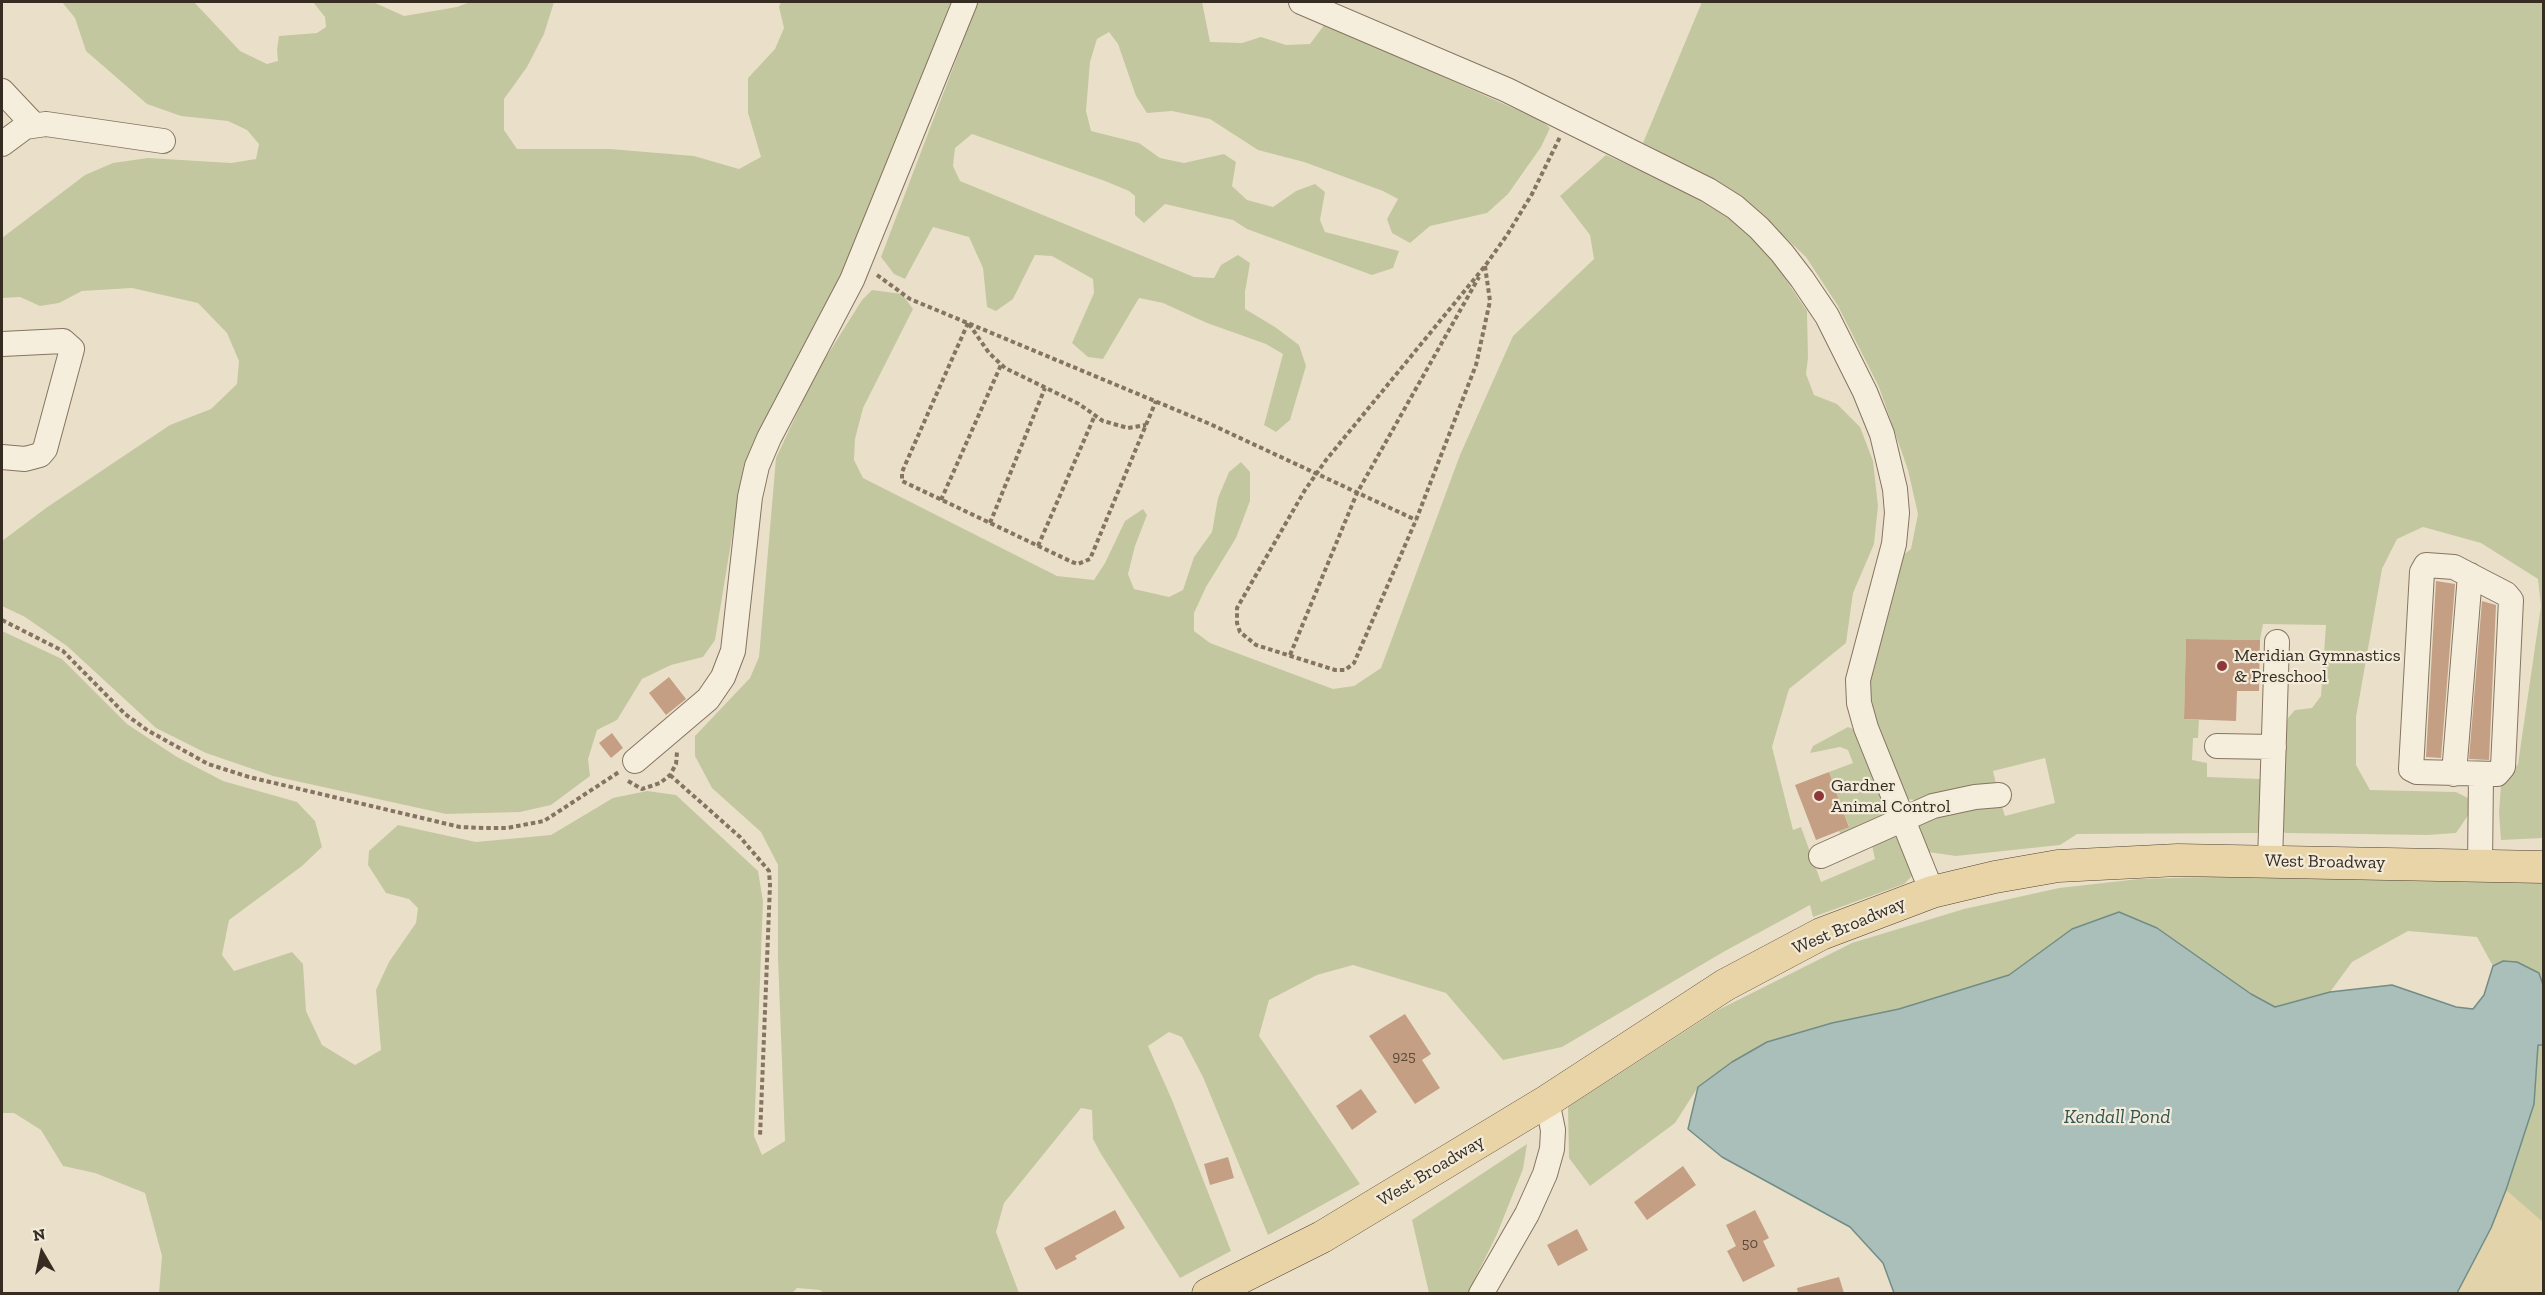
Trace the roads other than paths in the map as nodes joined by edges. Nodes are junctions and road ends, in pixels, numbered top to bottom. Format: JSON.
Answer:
{"nodes":[{"id":1,"x":965,"y":2,"type":"edge"},
{"id":2,"x":1300,"y":2,"type":"edge"},
{"id":3,"x":2,"y":91,"type":"edge"},
{"id":4,"x":34,"y":125,"type":"junction"},
{"id":5,"x":163,"y":141,"type":"dead end"},
{"id":6,"x":2,"y":144,"type":"edge"},
{"id":7,"x":2,"y":344,"type":"edge"},
{"id":8,"x":2,"y":457,"type":"edge"},
{"id":9,"x":2470,"y":575,"type":"junction"},
{"id":10,"x":2277,"y":642,"type":"dead end"},
{"id":11,"x":2217,"y":746,"type":"dead end"},
{"id":12,"x":2274,"y":747,"type":"junction"},
{"id":13,"x":635,"y":760,"type":"road end"},
{"id":14,"x":2454,"y":774,"type":"junction"},
{"id":15,"x":2481,"y":775,"type":"junction"},
{"id":16,"x":1999,"y":795,"type":"dead end"},
{"id":17,"x":1903,"y":820,"type":"junction"},
{"id":18,"x":1821,"y":856,"type":"dead end"},
{"id":19,"x":2270,"y":861,"type":"junction"},
{"id":20,"x":2480,"y":865,"type":"junction"},
{"id":21,"x":2544,"y":867,"type":"edge"},
{"id":22,"x":1932,"y":892,"type":"junction"},
{"id":23,"x":1547,"y":1101,"type":"junction"},
{"id":24,"x":1208,"y":1293,"type":"edge"},
{"id":25,"x":1481,"y":1293,"type":"edge"}],
"edges":[{"from":1,"to":13,"type":"street"},
{"from":2,"to":17,"type":"street"},
{"from":3,"to":4,"type":"street"},
{"from":4,"to":5,"type":"street"},
{"from":4,"to":6,"type":"street"},
{"from":7,"to":8,"type":"street"},
{"from":9,"to":14,"type":"street"},
{"from":9,"to":14,"type":"street"},
{"from":9,"to":15,"type":"street"},
{"from":10,"to":12,"type":"street"},
{"from":11,"to":12,"type":"street"},
{"from":12,"to":19,"type":"street"},
{"from":14,"to":15,"type":"street"},
{"from":15,"to":20,"type":"street"},
{"from":16,"to":17,"type":"street"},
{"from":17,"to":18,"type":"street"},
{"from":17,"to":22,"type":"street"},
{"from":19,"to":20,"type":"main road","name":"West Broadway"},
{"from":19,"to":22,"type":"main road","name":"West Broadway"},
{"from":20,"to":21,"type":"main road","name":"West Broadway"},
{"from":22,"to":23,"type":"main road","name":"West Broadway"},
{"from":23,"to":24,"type":"main road","name":"West Broadway"},
{"from":23,"to":25,"type":"street"}]}
